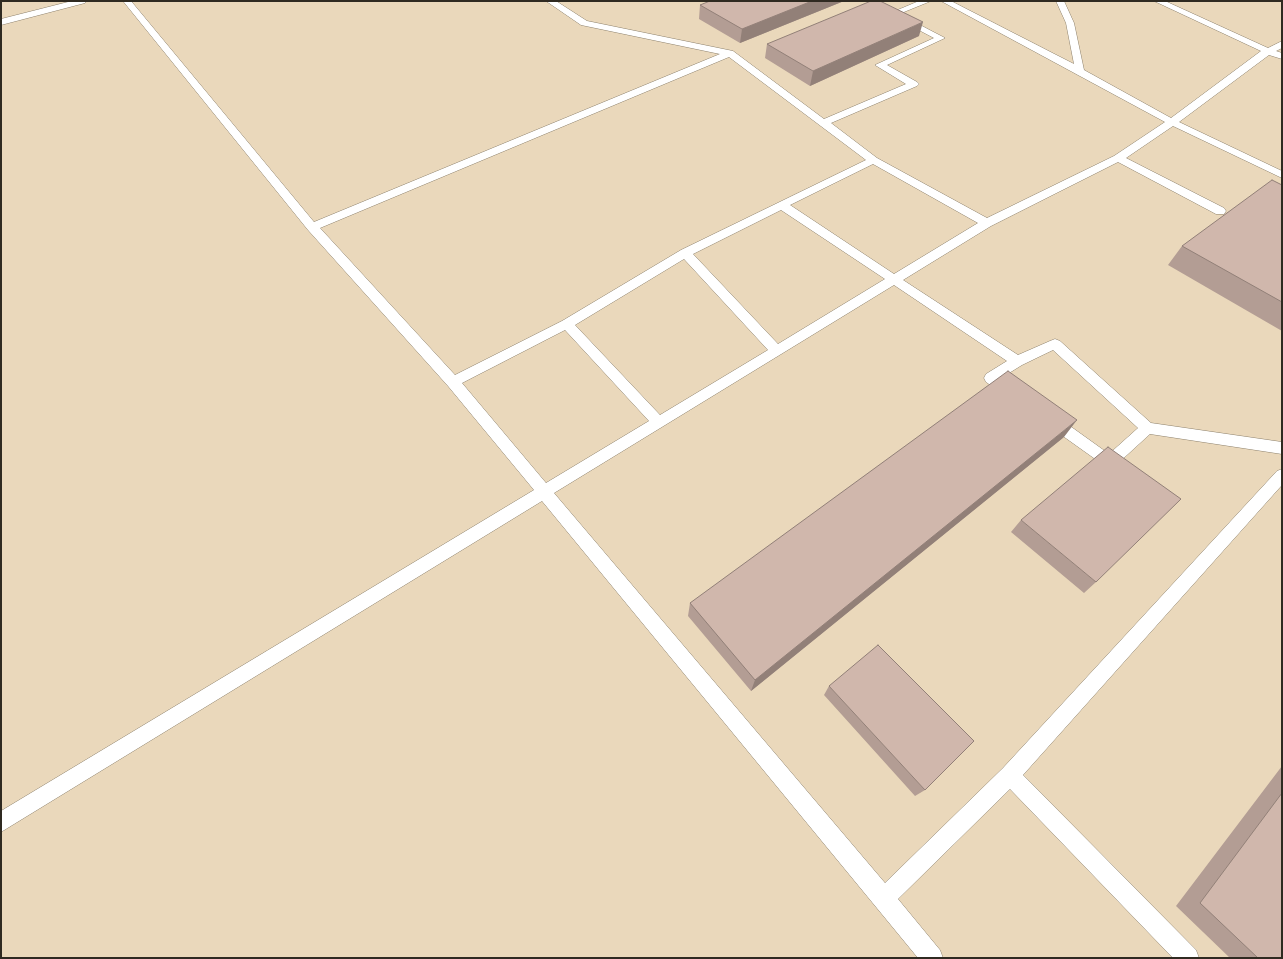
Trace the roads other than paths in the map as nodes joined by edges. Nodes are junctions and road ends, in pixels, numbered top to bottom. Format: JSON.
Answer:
{"nodes":[{"id":1,"x":82,"y":1,"type":"edge"},
{"id":2,"x":128,"y":1,"type":"edge"},
{"id":3,"x":550,"y":1,"type":"edge"},
{"id":4,"x":927,"y":1,"type":"edge"},
{"id":5,"x":945,"y":1,"type":"edge"},
{"id":6,"x":1060,"y":1,"type":"edge"},
{"id":7,"x":1158,"y":1,"type":"edge"},
{"id":8,"x":1,"y":22,"type":"edge"},
{"id":9,"x":1282,"y":44,"type":"edge"},
{"id":10,"x":1268,"y":51,"type":"junction"},
{"id":11,"x":730,"y":53,"type":"junction"},
{"id":12,"x":1282,"y":56,"type":"edge"},
{"id":13,"x":1080,"y":71,"type":"junction"},
{"id":14,"x":1172,"y":122,"type":"junction"},
{"id":15,"x":823,"y":123,"type":"junction"},
{"id":16,"x":1118,"y":158,"type":"junction"},
{"id":17,"x":873,"y":160,"type":"junction"},
{"id":18,"x":1282,"y":175,"type":"edge"},
{"id":19,"x":782,"y":205,"type":"junction"},
{"id":20,"x":1220,"y":211,"type":"dead end"},
{"id":21,"x":987,"y":223,"type":"junction"},
{"id":22,"x":312,"y":227,"type":"junction"},
{"id":23,"x":685,"y":253,"type":"junction"},
{"id":24,"x":895,"y":279,"type":"junction"},
{"id":25,"x":567,"y":324,"type":"junction"},
{"id":26,"x":777,"y":351,"type":"junction"},
{"id":27,"x":1017,"y":361,"type":"junction"},
{"id":28,"x":453,"y":382,"type":"junction"},
{"id":29,"x":1023,"y":400,"type":"edge"},
{"id":30,"x":1041,"y":414,"type":"edge"},
{"id":31,"x":659,"y":423,"type":"junction"},
{"id":32,"x":1147,"y":428,"type":"junction"},
{"id":33,"x":1282,"y":448,"type":"edge"},
{"id":34,"x":1282,"y":475,"type":"edge"},
{"id":35,"x":544,"y":492,"type":"junction"},
{"id":36,"x":1010,"y":775,"type":"junction"},
{"id":37,"x":1,"y":822,"type":"edge"},
{"id":38,"x":884,"y":898,"type":"junction"},
{"id":39,"x":932,"y":958,"type":"edge"},
{"id":40,"x":1188,"y":958,"type":"edge"}],
"edges":[{"from":1,"to":8,"type":"lane"},
{"from":2,"to":22,"type":"lane"},
{"from":3,"to":11,"type":"lane"},
{"from":4,"to":15,"type":"lane"},
{"from":5,"to":13,"type":"lane"},
{"from":6,"to":13,"type":"lane"},
{"from":7,"to":10,"type":"lane"},
{"from":9,"to":10,"type":"lane"},
{"from":10,"to":12,"type":"lane"},
{"from":10,"to":14,"type":"lane"},
{"from":11,"to":15,"type":"lane"},
{"from":11,"to":22,"type":"lane"},
{"from":13,"to":14,"type":"lane"},
{"from":14,"to":16,"type":"lane"},
{"from":14,"to":18,"type":"lane"},
{"from":15,"to":17,"type":"lane"},
{"from":16,"to":20,"type":"lane"},
{"from":16,"to":21,"type":"lane"},
{"from":17,"to":19,"type":"lane"},
{"from":17,"to":21,"type":"lane"},
{"from":19,"to":23,"type":"lane"},
{"from":19,"to":24,"type":"lane"},
{"from":21,"to":24,"type":"lane"},
{"from":22,"to":28,"type":"lane"},
{"from":23,"to":25,"type":"lane"},
{"from":23,"to":26,"type":"lane"},
{"from":24,"to":26,"type":"lane"},
{"from":24,"to":27,"type":"lane"},
{"from":25,"to":28,"type":"lane"},
{"from":25,"to":31,"type":"lane"},
{"from":26,"to":31,"type":"lane"},
{"from":27,"to":29,"type":"lane"},
{"from":27,"to":32,"type":"lane"},
{"from":28,"to":35,"type":"lane"},
{"from":30,"to":32,"type":"lane"},
{"from":31,"to":35,"type":"lane"},
{"from":32,"to":33,"type":"lane"},
{"from":34,"to":36,"type":"lane"},
{"from":35,"to":37,"type":"lane"},
{"from":35,"to":38,"type":"lane"},
{"from":36,"to":38,"type":"lane"},
{"from":36,"to":40,"type":"lane"},
{"from":38,"to":39,"type":"lane"}]}
